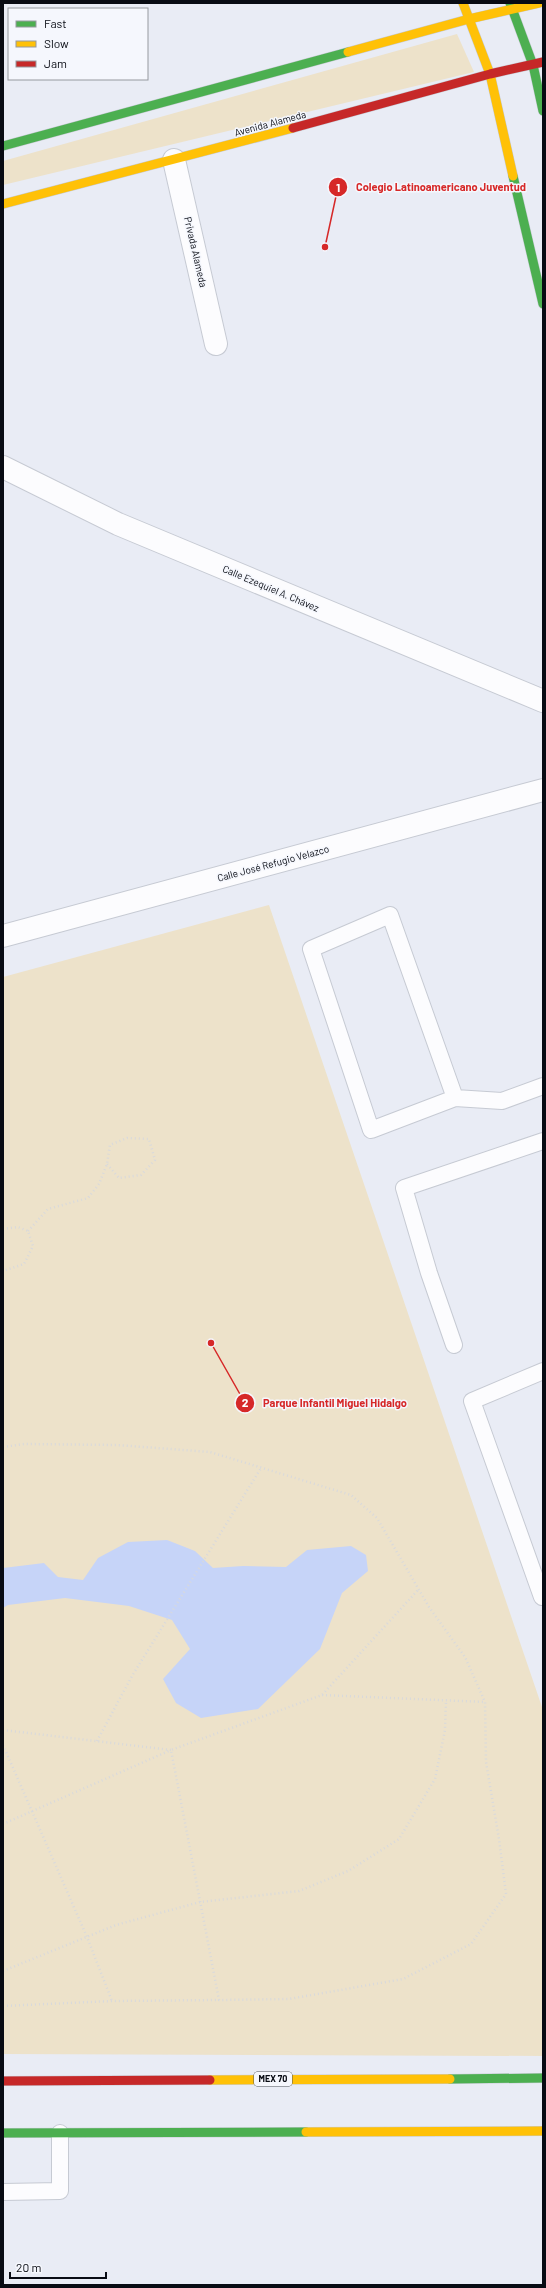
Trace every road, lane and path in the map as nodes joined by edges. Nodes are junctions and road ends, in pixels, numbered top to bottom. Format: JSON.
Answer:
{"nodes":[{"id":1,"x":463,"y":3,"type":"edge"},
{"id":2,"x":539,"y":3,"type":"edge"},
{"id":3,"x":511,"y":6,"type":"edge"},
{"id":4,"x":469,"y":19,"type":"junction"},
{"id":5,"x":543,"y":62,"type":"edge"},
{"id":6,"x":533,"y":65,"type":"junction"},
{"id":7,"x":490,"y":74,"type":"junction"},
{"id":8,"x":543,"y":111,"type":"edge"},
{"id":9,"x":3,"y":146,"type":"edge"},
{"id":10,"x":174,"y":160,"type":"junction"},
{"id":11,"x":3,"y":204,"type":"edge"},
{"id":12,"x":543,"y":304,"type":"edge"},
{"id":13,"x":216,"y":344,"type":"dead end"},
{"id":14,"x":3,"y":467,"type":"edge"},
{"id":15,"x":543,"y":701,"type":"edge"},
{"id":16,"x":543,"y":790,"type":"edge"},
{"id":17,"x":3,"y":936,"type":"edge"},
{"id":18,"x":543,"y":1086,"type":"edge"},
{"id":19,"x":455,"y":1098,"type":"junction"},
{"id":20,"x":543,"y":1140,"type":"edge"},
{"id":21,"x":107,"y":1164,"type":"junction"},
{"id":22,"x":3,"y":1229,"type":"edge"},
{"id":23,"x":28,"y":1230,"type":"junction"},
{"id":24,"x":3,"y":1271,"type":"edge"},
{"id":25,"x":454,"y":1345,"type":"dead end"},
{"id":26,"x":543,"y":1372,"type":"edge"},
{"id":27,"x":3,"y":1448,"type":"edge"},
{"id":28,"x":262,"y":1468,"type":"junction"},
{"id":29,"x":418,"y":1590,"type":"junction"},
{"id":30,"x":542,"y":1597,"type":"edge"},
{"id":31,"x":322,"y":1695,"type":"junction"},
{"id":32,"x":446,"y":1700,"type":"junction"},
{"id":33,"x":485,"y":1702,"type":"junction"},
{"id":34,"x":3,"y":1730,"type":"edge"},
{"id":35,"x":97,"y":1741,"type":"junction"},
{"id":36,"x":3,"y":1745,"type":"edge"},
{"id":37,"x":171,"y":1750,"type":"junction"},
{"id":38,"x":33,"y":1810,"type":"junction"},
{"id":39,"x":3,"y":1824,"type":"edge"},
{"id":40,"x":200,"y":1902,"type":"junction"},
{"id":41,"x":87,"y":1937,"type":"junction"},
{"id":42,"x":3,"y":1971,"type":"edge"},
{"id":43,"x":112,"y":2000,"type":"junction"},
{"id":44,"x":219,"y":2000,"type":"junction"},
{"id":45,"x":3,"y":2006,"type":"edge"},
{"id":46,"x":543,"y":2078,"type":"edge"},
{"id":47,"x":3,"y":2081,"type":"edge"},
{"id":48,"x":543,"y":2131,"type":"edge"},
{"id":49,"x":3,"y":2133,"type":"edge"},
{"id":50,"x":60,"y":2133,"type":"junction"},
{"id":51,"x":3,"y":2192,"type":"edge"}],
"edges":[{"from":1,"to":4,"type":"main road"},
{"from":2,"to":3,"type":"main road"},
{"from":3,"to":4,"type":"main road"},
{"from":3,"to":6,"type":"main road"},
{"from":4,"to":7,"type":"main road"},
{"from":4,"to":9,"type":"main road"},
{"from":5,"to":6,"type":"main road","name":"Avenida Alameda"},
{"from":6,"to":7,"type":"main road","name":"Avenida Alameda"},
{"from":6,"to":8,"type":"main road"},
{"from":7,"to":10,"type":"main road","name":"Avenida Alameda"},
{"from":7,"to":12,"type":"main road"},
{"from":10,"to":11,"type":"main road","name":"Avenida Alameda"},
{"from":10,"to":13,"type":"street","name":"Privada Alameda"},
{"from":14,"to":15,"type":"street","name":"Calle Ezequiel A. Chávez"},
{"from":16,"to":17,"type":"street","name":"Calle José Refugio Velazco"},
{"from":18,"to":19,"type":"lane"},
{"from":19,"to":19,"type":"lane"},
{"from":20,"to":25,"type":"lane"},
{"from":21,"to":21,"type":"path"},
{"from":21,"to":23,"type":"path"},
{"from":22,"to":23,"type":"path"},
{"from":23,"to":24,"type":"path"},
{"from":26,"to":30,"type":"lane"},
{"from":27,"to":28,"type":"path"},
{"from":28,"to":29,"type":"path"},
{"from":28,"to":35,"type":"path"},
{"from":29,"to":31,"type":"path"},
{"from":29,"to":33,"type":"path"},
{"from":31,"to":32,"type":"path"},
{"from":31,"to":37,"type":"path"},
{"from":32,"to":33,"type":"path"},
{"from":32,"to":40,"type":"path"},
{"from":33,"to":44,"type":"path"},
{"from":34,"to":35,"type":"path"},
{"from":35,"to":37,"type":"path"},
{"from":36,"to":38,"type":"path"},
{"from":37,"to":38,"type":"path"},
{"from":37,"to":40,"type":"path"},
{"from":38,"to":39,"type":"path"},
{"from":38,"to":41,"type":"path"},
{"from":40,"to":41,"type":"path"},
{"from":40,"to":44,"type":"path"},
{"from":41,"to":42,"type":"path"},
{"from":41,"to":43,"type":"path"},
{"from":43,"to":44,"type":"path"},
{"from":43,"to":45,"type":"path"},
{"from":46,"to":47,"type":"main road","number":"MEX 70"},
{"from":48,"to":50,"type":"main road"},
{"from":49,"to":50,"type":"main road"},
{"from":50,"to":51,"type":"lane"}]}
